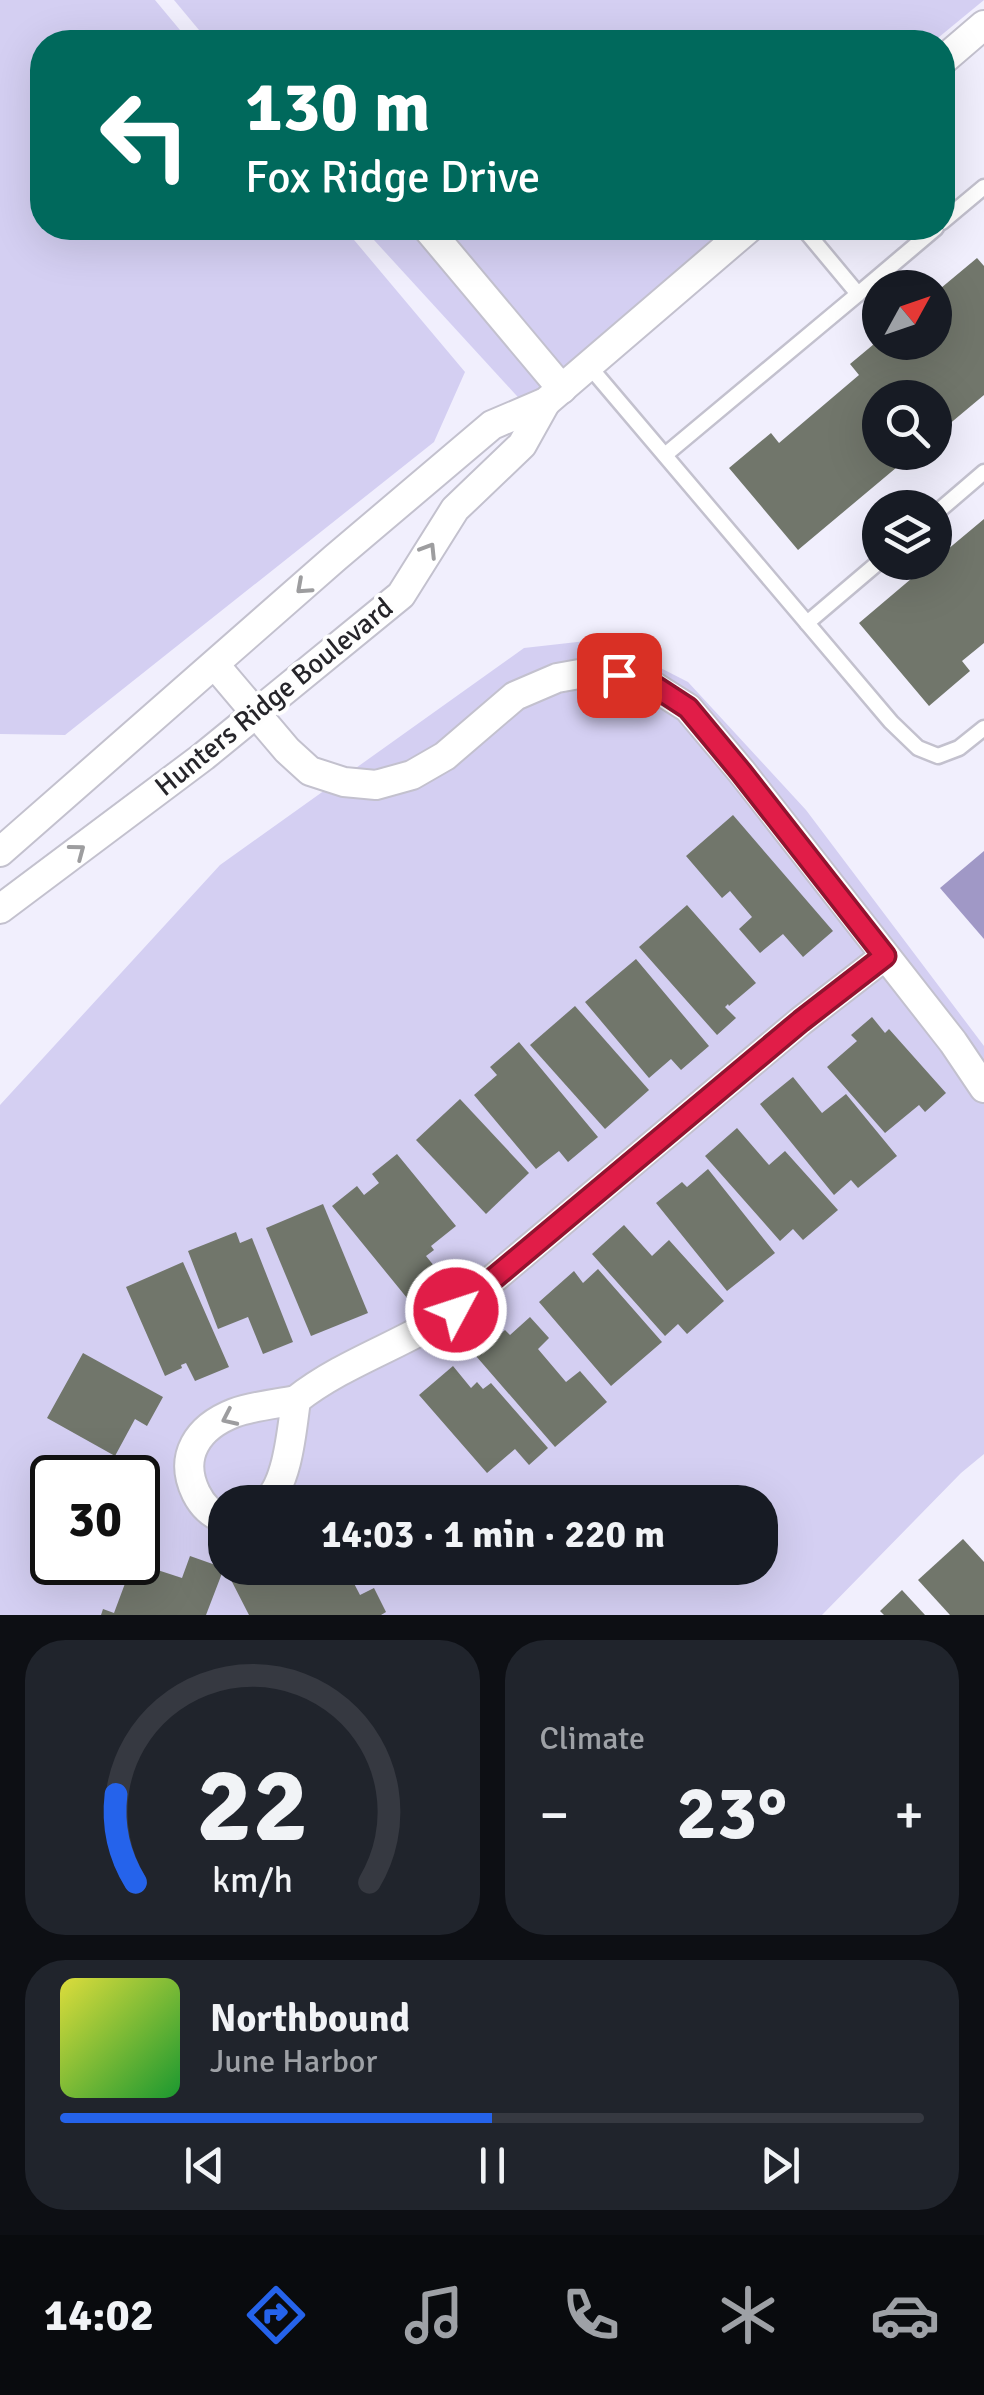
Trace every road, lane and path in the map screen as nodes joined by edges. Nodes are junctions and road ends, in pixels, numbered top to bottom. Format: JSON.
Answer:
{"nodes":[{"id":1,"x":984,"y":25,"type":"edge"},
{"id":2,"x":955,"y":49,"type":"edge"},
{"id":3,"x":984,"y":187,"type":"edge"},
{"id":4,"x":955,"y":211,"type":"edge"},
{"id":5,"x":436,"y":240,"type":"edge"},
{"id":6,"x":735,"y":240,"type":"edge"},
{"id":7,"x":813,"y":240,"type":"edge"},
{"id":8,"x":922,"y":240,"type":"edge"},
{"id":9,"x":858,"y":294,"type":"junction"},
{"id":10,"x":589,"y":366,"type":"junction"},
{"id":11,"x":554,"y":395,"type":"junction"},
{"id":12,"x":665,"y":455,"type":"junction"},
{"id":13,"x":984,"y":472,"type":"edge"},
{"id":14,"x":952,"y":499,"type":"edge"},
{"id":15,"x":862,"y":576,"type":"edge"},
{"id":16,"x":808,"y":623,"type":"junction"},
{"id":17,"x":215,"y":665,"type":"junction"},
{"id":18,"x":257,"y":713,"type":"junction"},
{"id":19,"x":984,"y":728,"type":"edge"},
{"id":20,"x":0,"y":852,"type":"edge"},
{"id":21,"x":0,"y":909,"type":"edge"},
{"id":22,"x":885,"y":956,"type":"junction"},
{"id":23,"x":984,"y":1088,"type":"edge"},
{"id":24,"x":296,"y":1400,"type":"junction"},
{"id":25,"x":278,"y":1485,"type":"edge"},
{"id":26,"x":208,"y":1508,"type":"edge"}],
"edges":[{"from":1,"to":2,"type":"street"},
{"from":3,"to":4,"type":"lane"},
{"from":5,"to":11,"type":"street"},
{"from":6,"to":10,"type":"street","name":"Hunters Ridge Boulevard"},
{"from":7,"to":9,"type":"lane"},
{"from":8,"to":9,"type":"lane"},
{"from":9,"to":12,"type":"lane"},
{"from":10,"to":11,"type":"street","name":"Hunters Ridge Boulevard"},
{"from":10,"to":12,"type":"lane"},
{"from":11,"to":17,"type":"street","name":"Hunters Ridge Boulevard","one_way":true},
{"from":18,"to":11,"type":"street","name":"Hunters Ridge Boulevard","one_way":true},
{"from":12,"to":16,"type":"lane"},
{"from":13,"to":14,"type":"lane"},
{"from":15,"to":16,"type":"lane"},
{"from":16,"to":19,"type":"lane"},
{"from":17,"to":18,"type":"street"},
{"from":17,"to":20,"type":"street","name":"Hunters Ridge Boulevard"},
{"from":21,"to":18,"type":"street","name":"Hunters Ridge Boulevard","one_way":true},
{"from":18,"to":22,"type":"street"},
{"from":22,"to":23,"type":"street"},
{"from":22,"to":24,"type":"street"},
{"from":24,"to":25,"type":"street"},
{"from":24,"to":26,"type":"street","one_way":true}]}
